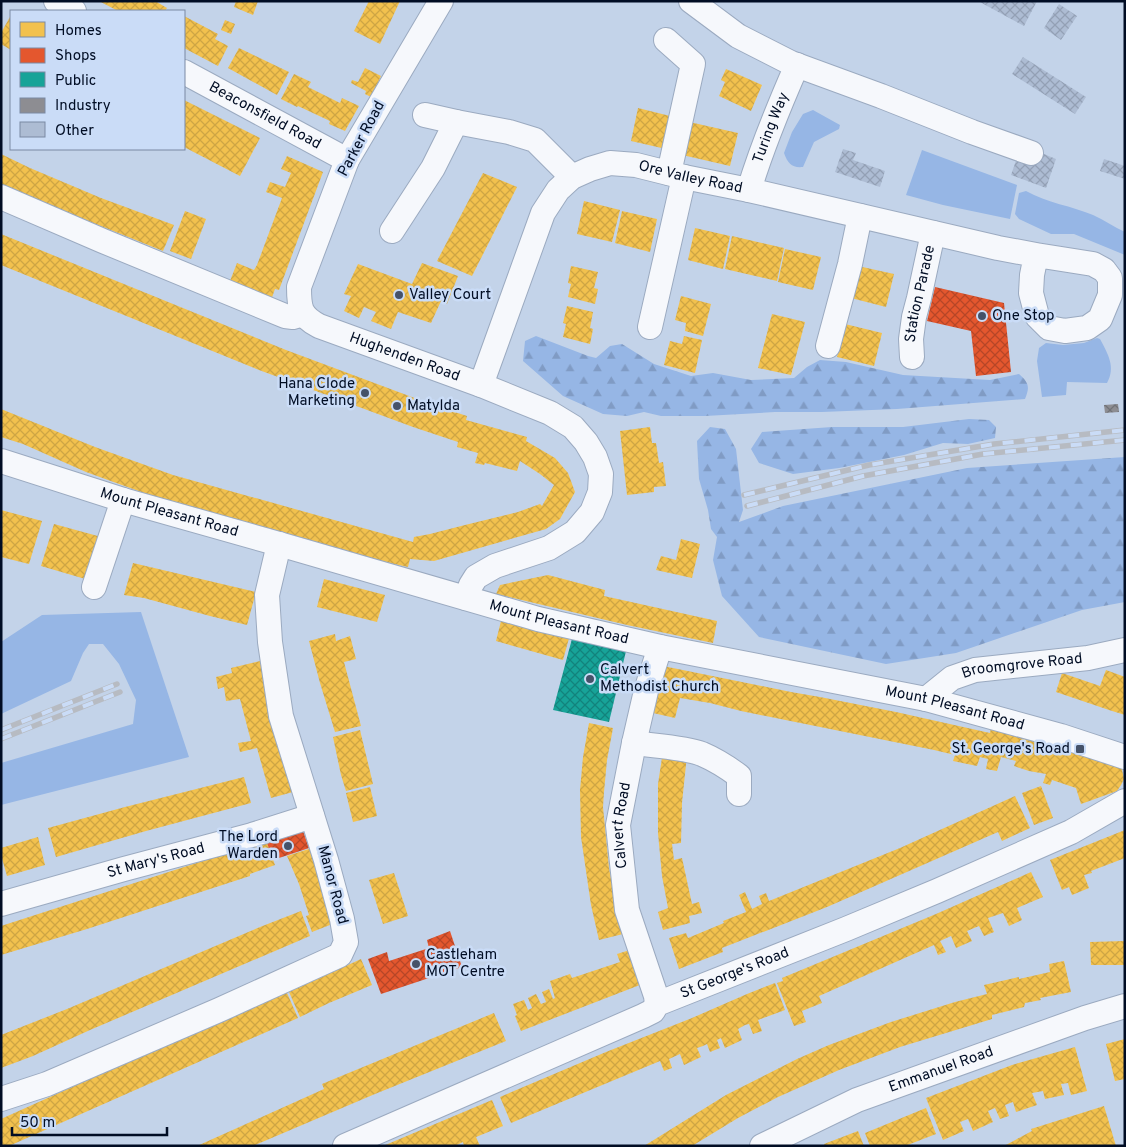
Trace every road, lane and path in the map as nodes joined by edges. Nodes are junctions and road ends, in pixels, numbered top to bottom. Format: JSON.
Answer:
{"nodes":[{"id":1,"x":56,"y":1,"type":"edge"},
{"id":2,"x":441,"y":1,"type":"edge"},
{"id":3,"x":691,"y":1,"type":"edge"},
{"id":4,"x":72,"y":10,"type":"edge"},
{"id":5,"x":666,"y":40,"type":"dead end"},
{"id":6,"x":797,"y":65,"type":"junction"},
{"id":7,"x":185,"y":73,"type":"edge"},
{"id":8,"x":425,"y":115,"type":"dead end"},
{"id":9,"x":456,"y":122,"type":"junction"},
{"id":10,"x":1031,"y":153,"type":"dead end"},
{"id":11,"x":347,"y":160,"type":"junction"},
{"id":12,"x":677,"y":175,"type":"junction"},
{"id":13,"x":572,"y":177,"type":"junction"},
{"id":14,"x":750,"y":190,"type":"junction"},
{"id":15,"x":1,"y":197,"type":"edge"},
{"id":16,"x":860,"y":216,"type":"junction"},
{"id":17,"x":392,"y":231,"type":"dead end"},
{"id":18,"x":933,"y":233,"type":"junction"},
{"id":19,"x":1036,"y":255,"type":"junction"},
{"id":20,"x":1117,"y":275,"type":"edge"},
{"id":21,"x":302,"y":314,"type":"junction"},
{"id":22,"x":650,"y":327,"type":"dead end"},
{"id":23,"x":828,"y":346,"type":"dead end"},
{"id":24,"x":912,"y":357,"type":"dead end"},
{"id":25,"x":481,"y":385,"type":"junction"},
{"id":26,"x":1,"y":461,"type":"edge"},
{"id":27,"x":124,"y":500,"type":"junction"},
{"id":28,"x":279,"y":544,"type":"junction"},
{"id":29,"x":94,"y":587,"type":"dead end"},
{"id":30,"x":466,"y":598,"type":"junction"},
{"id":31,"x":660,"y":647,"type":"junction"},
{"id":32,"x":1125,"y":650,"type":"edge"},
{"id":33,"x":926,"y":699,"type":"junction"},
{"id":34,"x":634,"y":743,"type":"junction"},
{"id":35,"x":1125,"y":757,"type":"edge"},
{"id":36,"x":739,"y":794,"type":"dead end"},
{"id":37,"x":1125,"y":801,"type":"edge"},
{"id":38,"x":312,"y":816,"type":"junction"},
{"id":39,"x":1,"y":904,"type":"edge"},
{"id":40,"x":657,"y":1004,"type":"junction"},
{"id":41,"x":1125,"y":1006,"type":"edge"},
{"id":42,"x":1,"y":1099,"type":"edge"},
{"id":43,"x":345,"y":1146,"type":"edge"},
{"id":44,"x":762,"y":1146,"type":"edge"}],
"edges":[{"from":1,"to":4,"type":"street"},
{"from":2,"to":11,"type":"street","name":"Parker Road"},
{"from":3,"to":6,"type":"street"},
{"from":5,"to":12,"type":"street"},
{"from":6,"to":10,"type":"street"},
{"from":6,"to":14,"type":"street","name":"Turing Way"},
{"from":7,"to":11,"type":"street","name":"Beaconsfield Road"},
{"from":8,"to":9,"type":"street"},
{"from":9,"to":13,"type":"street"},
{"from":9,"to":17,"type":"street"},
{"from":11,"to":21,"type":"street","name":"Parker Road"},
{"from":12,"to":13,"type":"street","name":"Ore Valley Road"},
{"from":12,"to":14,"type":"street","name":"Ore Valley Road"},
{"from":12,"to":22,"type":"street"},
{"from":13,"to":25,"type":"street","name":"Ore Valley Road"},
{"from":14,"to":16,"type":"street","name":"Ore Valley Road"},
{"from":15,"to":21,"type":"street","name":"Hughenden Road"},
{"from":16,"to":18,"type":"street","name":"Ore Valley Road"},
{"from":16,"to":23,"type":"street"},
{"from":18,"to":19,"type":"street","name":"Ore Valley Road"},
{"from":18,"to":24,"type":"street","name":"Station Parade"},
{"from":19,"to":20,"type":"street","name":"Ore Valley Road"},
{"from":19,"to":20,"type":"street","name":"Ore Valley Road"},
{"from":21,"to":25,"type":"street","name":"Hughenden Road"},
{"from":25,"to":30,"type":"street","name":"Hughenden Road"},
{"from":26,"to":27,"type":"street","name":"Mount Pleasant Road"},
{"from":27,"to":28,"type":"street","name":"Mount Pleasant Road"},
{"from":27,"to":29,"type":"street"},
{"from":28,"to":30,"type":"street","name":"Mount Pleasant Road"},
{"from":28,"to":38,"type":"street","name":"Manor Road"},
{"from":30,"to":31,"type":"street","name":"Mount Pleasant Road"},
{"from":31,"to":33,"type":"street","name":"Mount Pleasant Road"},
{"from":31,"to":34,"type":"street","name":"Calvert Road"},
{"from":32,"to":33,"type":"street","name":"Broomgrove Road"},
{"from":33,"to":35,"type":"street","name":"Mount Pleasant Road"},
{"from":34,"to":36,"type":"street"},
{"from":34,"to":40,"type":"street","name":"Calvert Road"},
{"from":37,"to":40,"type":"street","name":"St George's Road"},
{"from":38,"to":39,"type":"street","name":"St Mary's Road"},
{"from":38,"to":42,"type":"street","name":"Manor Road"},
{"from":40,"to":43,"type":"street","name":"St George's Road"},
{"from":41,"to":44,"type":"street","name":"Emmanuel Road"}]}
